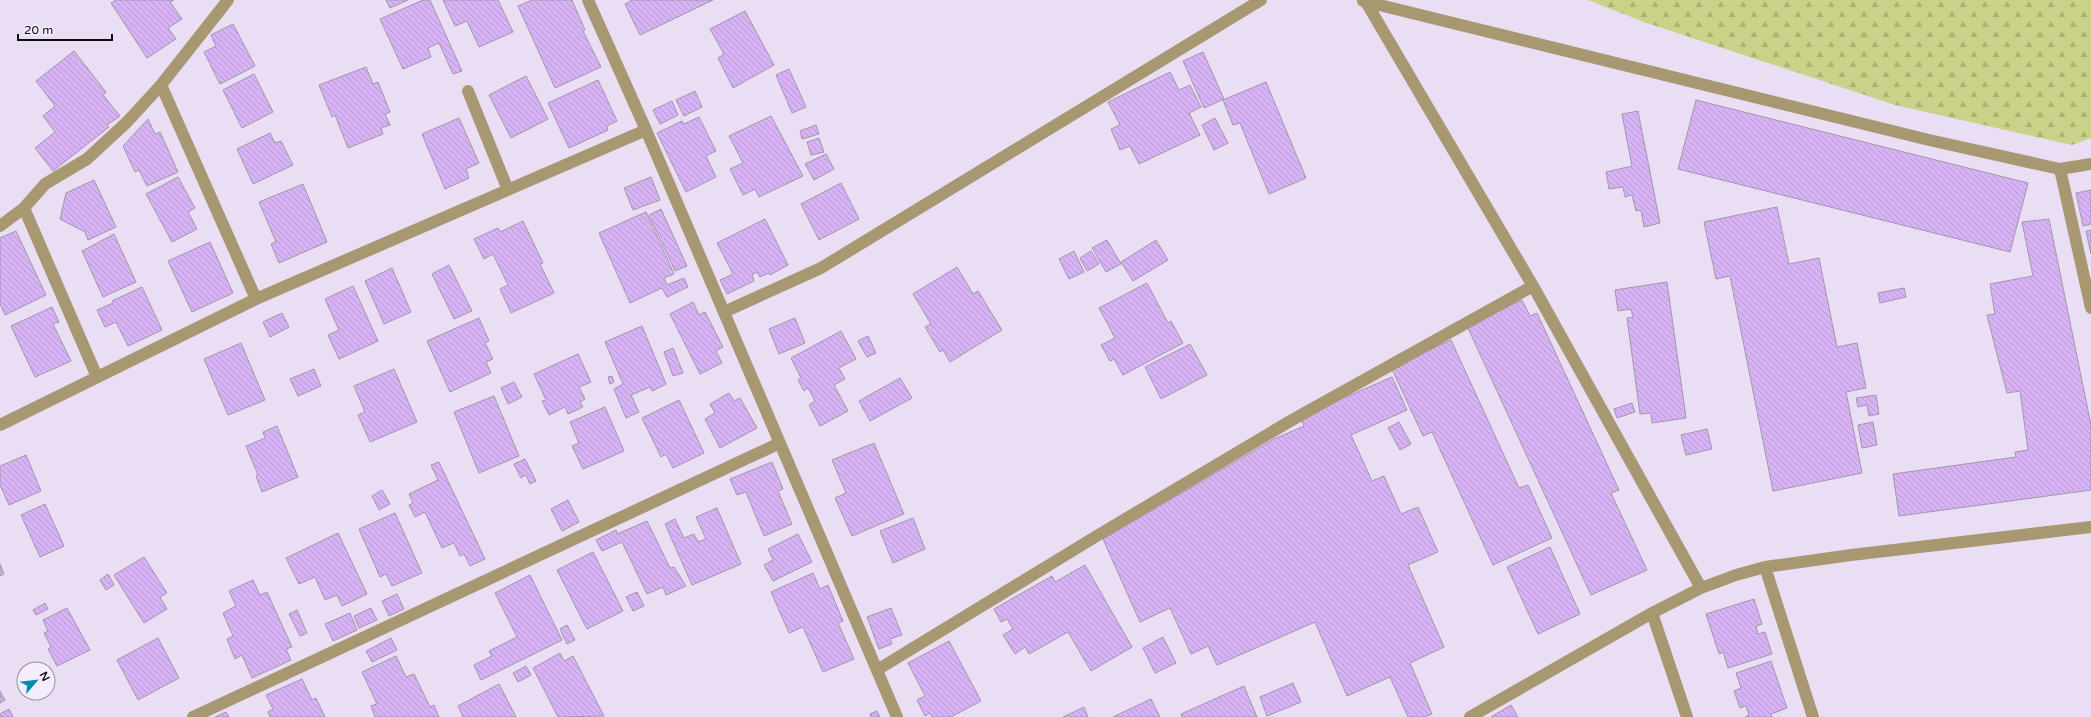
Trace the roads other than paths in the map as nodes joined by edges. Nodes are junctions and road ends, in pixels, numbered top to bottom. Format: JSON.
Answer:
{"nodes":[{"id":1,"x":588,"y":0,"type":"edge"},
{"id":2,"x":1261,"y":0,"type":"edge"},
{"id":3,"x":225,"y":1,"type":"edge"},
{"id":4,"x":1363,"y":1,"type":"edge"},
{"id":5,"x":160,"y":85,"type":"junction"},
{"id":6,"x":468,"y":91,"type":"dead end"},
{"id":7,"x":646,"y":130,"type":"junction"},
{"id":8,"x":2091,"y":164,"type":"edge"},
{"id":9,"x":2060,"y":169,"type":"junction"},
{"id":10,"x":508,"y":190,"type":"junction"},
{"id":11,"x":24,"y":208,"type":"junction"},
{"id":12,"x":0,"y":226,"type":"edge"},
{"id":13,"x":1533,"y":286,"type":"junction"},
{"id":14,"x":256,"y":299,"type":"junction"},
{"id":15,"x":2091,"y":308,"type":"edge"},
{"id":16,"x":724,"y":312,"type":"junction"},
{"id":17,"x":97,"y":377,"type":"junction"},
{"id":18,"x":0,"y":425,"type":"edge"},
{"id":19,"x":780,"y":443,"type":"junction"},
{"id":20,"x":2091,"y":527,"type":"edge"},
{"id":21,"x":1765,"y":567,"type":"junction"},
{"id":22,"x":1701,"y":588,"type":"junction"},
{"id":23,"x":1652,"y":613,"type":"junction"},
{"id":24,"x":877,"y":670,"type":"junction"},
{"id":25,"x":193,"y":717,"type":"edge"},
{"id":26,"x":897,"y":717,"type":"edge"},
{"id":27,"x":1470,"y":717,"type":"edge"},
{"id":28,"x":1687,"y":717,"type":"edge"},
{"id":29,"x":1813,"y":717,"type":"edge"}],
"edges":[{"from":1,"to":7,"type":"street"},
{"from":2,"to":16,"type":"street"},
{"from":3,"to":5,"type":"street"},
{"from":4,"to":9,"type":"street"},
{"from":4,"to":13,"type":"street"},
{"from":5,"to":11,"type":"street"},
{"from":5,"to":14,"type":"street"},
{"from":6,"to":10,"type":"street"},
{"from":7,"to":10,"type":"street"},
{"from":7,"to":16,"type":"street"},
{"from":8,"to":9,"type":"street"},
{"from":9,"to":15,"type":"street"},
{"from":10,"to":14,"type":"street"},
{"from":11,"to":12,"type":"street"},
{"from":11,"to":17,"type":"street"},
{"from":13,"to":22,"type":"street"},
{"from":13,"to":24,"type":"street"},
{"from":14,"to":17,"type":"street"},
{"from":16,"to":19,"type":"street"},
{"from":17,"to":18,"type":"street"},
{"from":19,"to":24,"type":"street"},
{"from":19,"to":25,"type":"street"},
{"from":20,"to":21,"type":"street"},
{"from":21,"to":22,"type":"street"},
{"from":21,"to":29,"type":"street"},
{"from":22,"to":23,"type":"street"},
{"from":23,"to":27,"type":"street"},
{"from":23,"to":28,"type":"street"},
{"from":24,"to":26,"type":"street"}]}
